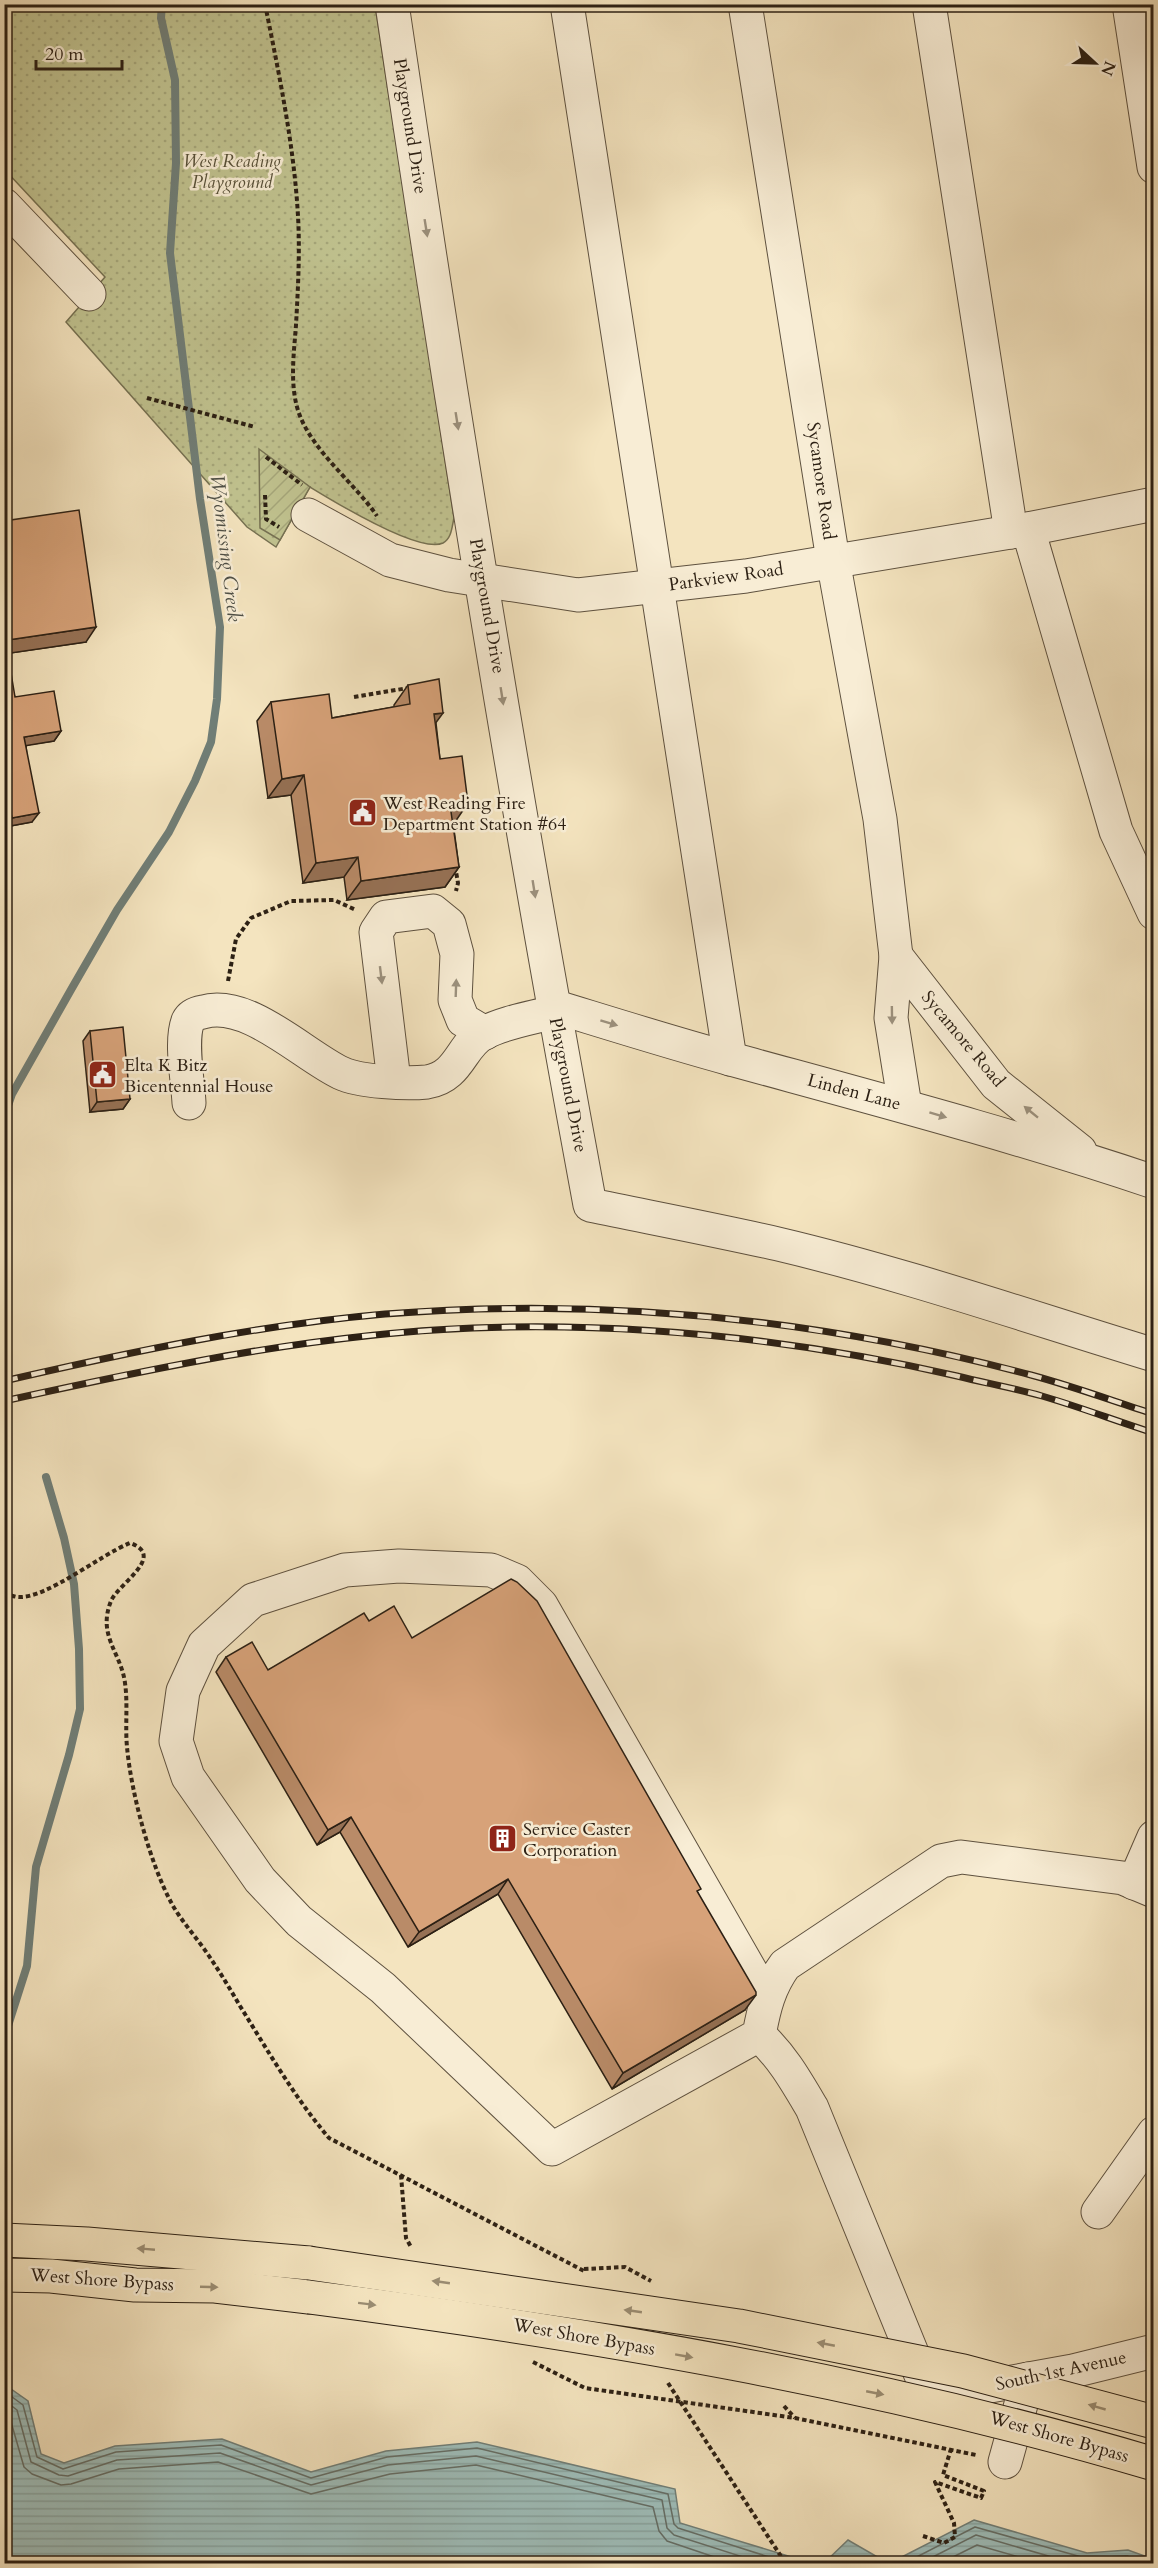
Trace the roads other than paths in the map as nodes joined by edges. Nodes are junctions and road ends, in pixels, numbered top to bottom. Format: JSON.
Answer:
{"nodes":[{"id":1,"x":392,"y":4,"type":"edge"},
{"id":2,"x":567,"y":4,"type":"edge"},
{"id":3,"x":745,"y":4,"type":"edge"},
{"id":4,"x":929,"y":4,"type":"edge"},
{"id":5,"x":1129,"y":4,"type":"edge"},
{"id":6,"x":1154,"y":167,"type":"edge"},
{"id":7,"x":4,"y":205,"type":"edge"},
{"id":8,"x":89,"y":294,"type":"dead end"},
{"id":9,"x":1154,"y":504,"type":"edge"},
{"id":10,"x":298,"y":511,"type":"road end"},
{"id":11,"x":1019,"y":531,"type":"junction"},
{"id":12,"x":832,"y":560,"type":"junction"},
{"id":13,"x":483,"y":581,"type":"junction"},
{"id":14,"x":657,"y":587,"type":"junction"},
{"id":15,"x":1154,"y":913,"type":"edge"},
{"id":16,"x":896,"y":957,"type":"junction"},
{"id":17,"x":554,"y":1009,"type":"junction"},
{"id":18,"x":485,"y":1033,"type":"junction"},
{"id":19,"x":730,"y":1059,"type":"junction"},
{"id":20,"x":394,"y":1081,"type":"junction"},
{"id":21,"x":189,"y":1103,"type":"dead end"},
{"id":22,"x":905,"y":1106,"type":"junction"},
{"id":23,"x":1093,"y":1161,"type":"junction"},
{"id":24,"x":1154,"y":1182,"type":"edge"},
{"id":25,"x":1154,"y":1355,"type":"edge"},
{"id":26,"x":1154,"y":1837,"type":"edge"},
{"id":27,"x":1144,"y":1887,"type":"edge"},
{"id":28,"x":766,"y":1998,"type":"junction"},
{"id":29,"x":759,"y":2035,"type":"junction"},
{"id":30,"x":1154,"y":2133,"type":"edge"},
{"id":31,"x":1098,"y":2212,"type":"dead end"},
{"id":32,"x":4,"y":2240,"type":"edge"},
{"id":33,"x":4,"y":2275,"type":"edge"},
{"id":34,"x":1154,"y":2351,"type":"edge"},
{"id":35,"x":1028,"y":2379,"type":"junction"},
{"id":36,"x":1154,"y":2422,"type":"edge"},
{"id":37,"x":1005,"y":2462,"type":"dead end"},
{"id":38,"x":1154,"y":2464,"type":"edge"}],
"edges":[{"from":1,"to":13,"type":"street","name":"Playground Drive","one_way":true},
{"from":2,"to":14,"type":"street"},
{"from":3,"to":12,"type":"street","name":"Sycamore Road"},
{"from":4,"to":11,"type":"street"},
{"from":5,"to":6,"type":"street"},
{"from":7,"to":8,"type":"street"},
{"from":9,"to":11,"type":"street","name":"Parkview Road"},
{"from":10,"to":13,"type":"street","name":"Parkview Road"},
{"from":11,"to":12,"type":"street","name":"Parkview Road"},
{"from":11,"to":15,"type":"street"},
{"from":12,"to":14,"type":"street","name":"Parkview Road"},
{"from":12,"to":16,"type":"street","name":"Sycamore Road"},
{"from":13,"to":14,"type":"street","name":"Parkview Road"},
{"from":13,"to":17,"type":"street","name":"Playground Drive","one_way":true},
{"from":14,"to":19,"type":"street"},
{"from":16,"to":22,"type":"street","name":"Sycamore Road","one_way":true},
{"from":23,"to":16,"type":"street","name":"Sycamore Road","one_way":true},
{"from":17,"to":18,"type":"street"},
{"from":17,"to":19,"type":"street","name":"Linden Lane","one_way":true},
{"from":17,"to":25,"type":"street","name":"Playground Drive"},
{"from":18,"to":20,"type":"street"},
{"from":18,"to":20,"type":"street","one_way":true},
{"from":19,"to":22,"type":"street","name":"Linden Lane"},
{"from":20,"to":21,"type":"street"},
{"from":22,"to":23,"type":"street","name":"Linden Lane","one_way":true},
{"from":23,"to":24,"type":"street","name":"Linden Lane"},
{"from":26,"to":27,"type":"street"},
{"from":27,"to":28,"type":"street"},
{"from":28,"to":29,"type":"street"},
{"from":28,"to":29,"type":"street"},
{"from":29,"to":35,"type":"street","name":"South 1st Avenue"},
{"from":30,"to":31,"type":"street"},
{"from":36,"to":32,"type":"highway","name":"West Shore Bypass","one_way":true,"bridge":true},
{"from":33,"to":38,"type":"highway","name":"West Shore Bypass","one_way":true,"bridge":true},
{"from":34,"to":35,"type":"street","name":"South 1st Avenue"},
{"from":35,"to":37,"type":"street"}]}
